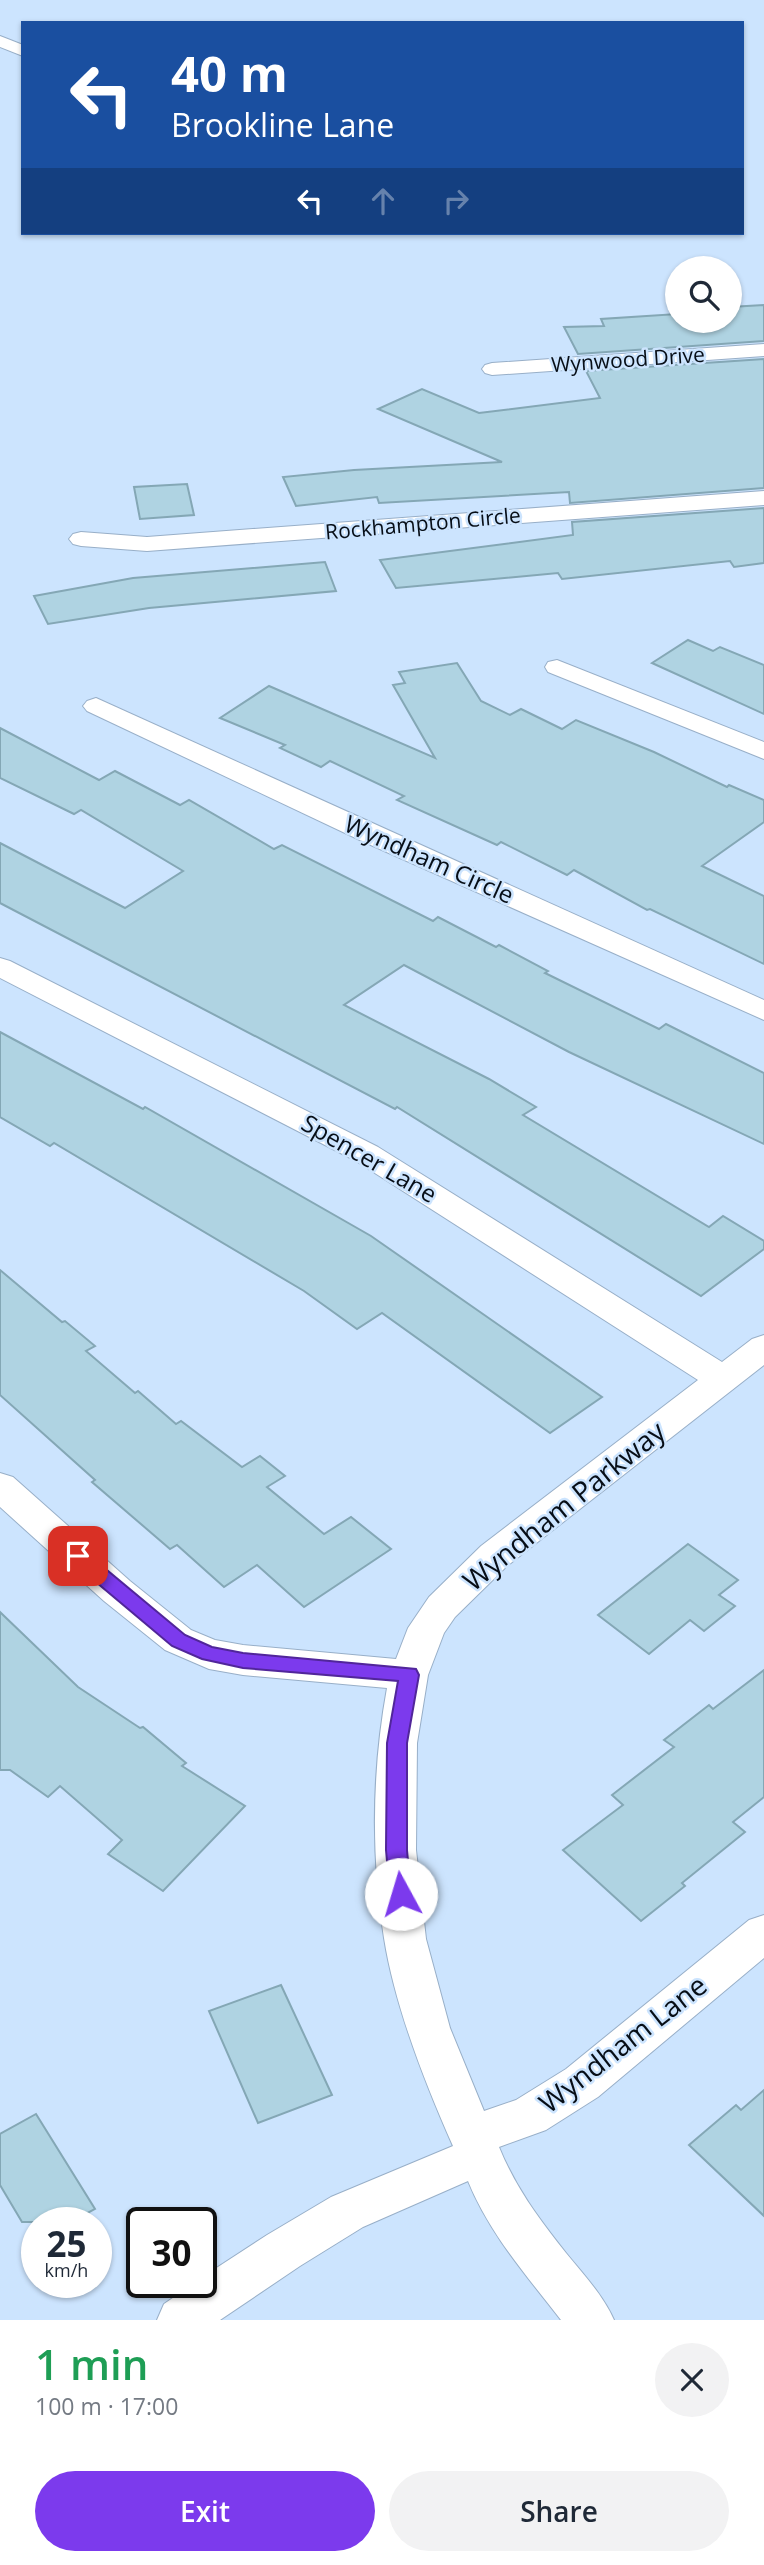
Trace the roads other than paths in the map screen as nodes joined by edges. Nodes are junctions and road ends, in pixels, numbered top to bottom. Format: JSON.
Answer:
{"nodes":[{"id":1,"x":0,"y":41,"type":"edge"},
{"id":2,"x":21,"y":50,"type":"edge"},
{"id":3,"x":764,"y":350,"type":"edge"},
{"id":4,"x":492,"y":369,"type":"dead end"},
{"id":5,"x":764,"y":498,"type":"edge"},
{"id":6,"x":81,"y":539,"type":"dead end"},
{"id":7,"x":557,"y":667,"type":"dead end"},
{"id":8,"x":96,"y":706,"type":"dead end"},
{"id":9,"x":764,"y":751,"type":"edge"},
{"id":10,"x":0,"y":967,"type":"edge"},
{"id":11,"x":764,"y":1011,"type":"edge"},
{"id":12,"x":764,"y":1347,"type":"edge"},
{"id":13,"x":723,"y":1379,"type":"junction"},
{"id":14,"x":0,"y":1486,"type":"edge"},
{"id":15,"x":409,"y":1675,"type":"junction"},
{"id":16,"x":764,"y":1933,"type":"edge"},
{"id":17,"x":476,"y":2146,"type":"junction"},
{"id":18,"x":181,"y":2320,"type":"edge"},
{"id":19,"x":590,"y":2320,"type":"edge"}],
"edges":[{"from":1,"to":2,"type":"street"},
{"from":3,"to":4,"type":"street","name":"Wynwood Drive"},
{"from":5,"to":6,"type":"street","name":"Rockhampton Circle"},
{"from":7,"to":9,"type":"street"},
{"from":8,"to":11,"type":"street","name":"Wyndham Circle"},
{"from":10,"to":13,"type":"street","name":"Spencer Lane"},
{"from":12,"to":13,"type":"street","name":"Wyndham Parkway"},
{"from":13,"to":15,"type":"street","name":"Wyndham Parkway"},
{"from":14,"to":15,"type":"street"},
{"from":15,"to":17,"type":"street","name":"Wyndham Parkway"},
{"from":16,"to":17,"type":"street","name":"Wyndham Lane"},
{"from":17,"to":18,"type":"street","name":"Wyndham Lane"},
{"from":17,"to":19,"type":"street","name":"Wyndham Parkway"}]}
